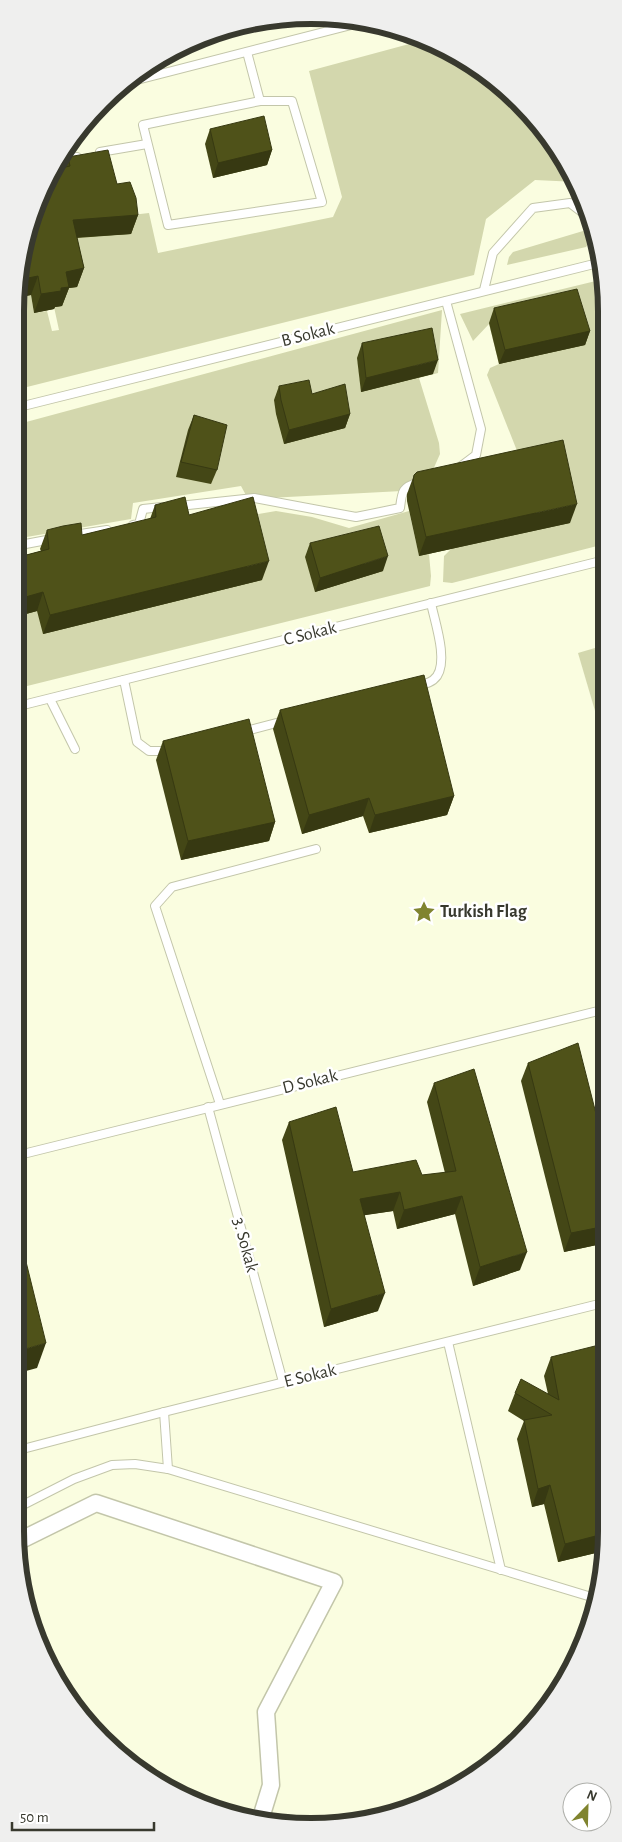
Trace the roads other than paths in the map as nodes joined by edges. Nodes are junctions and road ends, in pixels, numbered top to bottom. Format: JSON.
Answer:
{"nodes":[{"id":1,"x":348,"y":26,"type":"edge"},
{"id":2,"x":247,"y":52,"type":"junction"},
{"id":3,"x":142,"y":79,"type":"edge"},
{"id":4,"x":260,"y":101,"type":"junction"},
{"id":5,"x":148,"y":144,"type":"junction"},
{"id":6,"x":90,"y":154,"type":"edge"},
{"id":7,"x":81,"y":156,"type":"edge"},
{"id":8,"x":67,"y":159,"type":"edge"},
{"id":9,"x":580,"y":210,"type":"edge"},
{"id":10,"x":594,"y":264,"type":"edge"},
{"id":11,"x":484,"y":290,"type":"junction"},
{"id":12,"x":446,"y":301,"type":"junction"},
{"id":13,"x":24,"y":406,"type":"edge"},
{"id":14,"x":452,"y":472,"type":"edge"},
{"id":15,"x":427,"y":480,"type":"edge"},
{"id":16,"x":120,"y":528,"type":"edge"},
{"id":17,"x":111,"y":529,"type":"edge"},
{"id":18,"x":24,"y":544,"type":"edge"},
{"id":19,"x":598,"y":562,"type":"edge"},
{"id":20,"x":432,"y":604,"type":"junction"},
{"id":21,"x":124,"y":680,"type":"junction"},
{"id":22,"x":410,"y":688,"type":"edge"},
{"id":23,"x":50,"y":699,"type":"junction"},
{"id":24,"x":24,"y":705,"type":"edge"},
{"id":25,"x":296,"y":718,"type":"edge"},
{"id":26,"x":230,"y":735,"type":"edge"},
{"id":27,"x":75,"y":749,"type":"dead end"},
{"id":28,"x":173,"y":750,"type":"edge"},
{"id":29,"x":316,"y":849,"type":"dead end"},
{"id":30,"x":598,"y":1011,"type":"edge"},
{"id":31,"x":220,"y":1104,"type":"junction"},
{"id":32,"x":208,"y":1107,"type":"junction"},
{"id":33,"x":24,"y":1154,"type":"edge"},
{"id":34,"x":598,"y":1304,"type":"edge"},
{"id":35,"x":448,"y":1342,"type":"junction"},
{"id":36,"x":283,"y":1382,"type":"junction"},
{"id":37,"x":164,"y":1412,"type":"junction"},
{"id":38,"x":24,"y":1449,"type":"edge"},
{"id":39,"x":168,"y":1469,"type":"junction"},
{"id":40,"x":24,"y":1504,"type":"edge"},
{"id":41,"x":24,"y":1539,"type":"edge"},
{"id":42,"x":501,"y":1570,"type":"junction"},
{"id":43,"x":590,"y":1597,"type":"edge"},
{"id":44,"x":262,"y":1814,"type":"edge"}],
"edges":[{"from":1,"to":2,"type":"lane"},
{"from":2,"to":3,"type":"lane"},
{"from":2,"to":4,"type":"lane"},
{"from":4,"to":5,"type":"lane"},
{"from":4,"to":5,"type":"lane"},
{"from":5,"to":6,"type":"lane"},
{"from":7,"to":8,"type":"lane"},
{"from":9,"to":11,"type":"lane"},
{"from":10,"to":11,"type":"lane","name":"B Sokak"},
{"from":11,"to":12,"type":"lane","name":"B Sokak"},
{"from":12,"to":13,"type":"lane","name":"B Sokak"},
{"from":12,"to":14,"type":"lane"},
{"from":15,"to":16,"type":"lane"},
{"from":17,"to":18,"type":"lane"},
{"from":19,"to":20,"type":"lane","name":"C Sokak"},
{"from":20,"to":21,"type":"lane","name":"C Sokak"},
{"from":20,"to":22,"type":"lane"},
{"from":21,"to":23,"type":"lane","name":"C Sokak"},
{"from":21,"to":28,"type":"lane"},
{"from":23,"to":24,"type":"lane","name":"C Sokak"},
{"from":23,"to":27,"type":"lane"},
{"from":25,"to":26,"type":"lane"},
{"from":29,"to":31,"type":"lane"},
{"from":30,"to":31,"type":"lane","name":"D Sokak"},
{"from":31,"to":32,"type":"lane","name":"D Sokak"},
{"from":32,"to":33,"type":"lane","name":"D Sokak"},
{"from":32,"to":36,"type":"lane","name":"3. Sokak"},
{"from":34,"to":35,"type":"lane","name":"E Sokak"},
{"from":35,"to":36,"type":"lane","name":"E Sokak"},
{"from":35,"to":42,"type":"lane"},
{"from":36,"to":37,"type":"lane","name":"E Sokak"},
{"from":37,"to":38,"type":"lane","name":"E Sokak"},
{"from":37,"to":39,"type":"lane"},
{"from":39,"to":40,"type":"lane"},
{"from":39,"to":42,"type":"lane"},
{"from":41,"to":44,"type":"street"},
{"from":42,"to":43,"type":"lane"}]}
